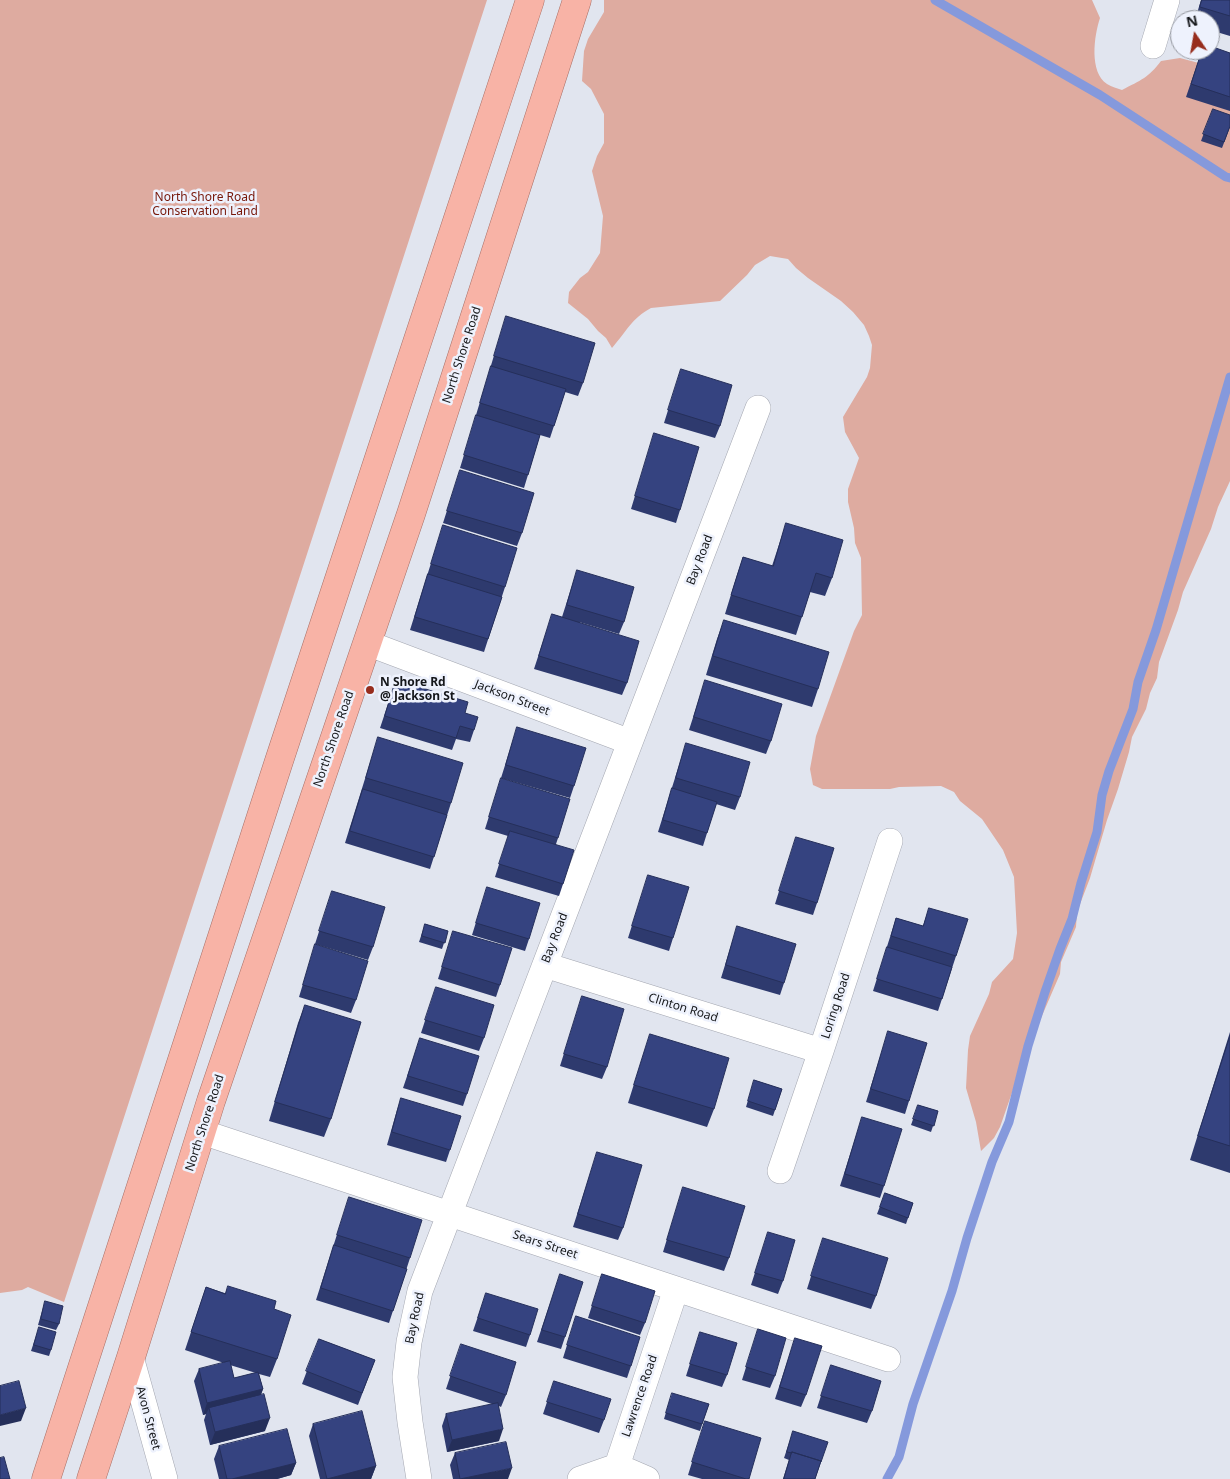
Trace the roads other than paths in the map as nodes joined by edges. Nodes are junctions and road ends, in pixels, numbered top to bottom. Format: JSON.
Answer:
{"nodes":[{"id":1,"x":530,"y":0,"type":"edge"},
{"id":2,"x":578,"y":0,"type":"edge"},
{"id":3,"x":1167,"y":0,"type":"edge"},
{"id":4,"x":1153,"y":46,"type":"dead end"},
{"id":5,"x":758,"y":408,"type":"dead end"},
{"id":6,"x":367,"y":642,"type":"junction"},
{"id":7,"x":630,"y":742,"type":"junction"},
{"id":8,"x":890,"y":842,"type":"dead end"},
{"id":9,"x":545,"y":964,"type":"junction"},
{"id":10,"x":821,"y":1051,"type":"junction"},
{"id":11,"x":202,"y":1132,"type":"junction"},
{"id":12,"x":780,"y":1171,"type":"dead end"},
{"id":13,"x":449,"y":1214,"type":"junction"},
{"id":14,"x":676,"y":1289,"type":"junction"},
{"id":15,"x":131,"y":1357,"type":"junction"},
{"id":16,"x":888,"y":1358,"type":"dead end"},
{"id":17,"x":617,"y":1466,"type":"junction"},
{"id":18,"x":46,"y":1479,"type":"edge"},
{"id":19,"x":91,"y":1479,"type":"edge"},
{"id":20,"x":165,"y":1479,"type":"edge"},
{"id":21,"x":419,"y":1479,"type":"edge"},
{"id":22,"x":580,"y":1479,"type":"edge"},
{"id":23,"x":647,"y":1479,"type":"edge"}],
"edges":[{"from":1,"to":18,"type":"highway"},
{"from":2,"to":6,"type":"highway","name":"North Shore Road"},
{"from":3,"to":4,"type":"street"},
{"from":5,"to":7,"type":"street","name":"Bay Road"},
{"from":6,"to":7,"type":"street","name":"Jackson Street"},
{"from":6,"to":11,"type":"highway","name":"North Shore Road"},
{"from":7,"to":9,"type":"street","name":"Bay Road"},
{"from":8,"to":10,"type":"street","name":"Loring Road"},
{"from":9,"to":10,"type":"street","name":"Clinton Road"},
{"from":9,"to":13,"type":"street","name":"Bay Road"},
{"from":10,"to":12,"type":"street","name":"Loring Road"},
{"from":11,"to":13,"type":"street","name":"Sears Street"},
{"from":11,"to":15,"type":"highway","name":"North Shore Road"},
{"from":13,"to":14,"type":"street","name":"Sears Street"},
{"from":13,"to":21,"type":"street","name":"Bay Road"},
{"from":14,"to":16,"type":"street","name":"Sears Street"},
{"from":14,"to":17,"type":"street","name":"Lawrence Road"},
{"from":15,"to":19,"type":"highway","name":"North Shore Road"},
{"from":15,"to":20,"type":"street","name":"Avon Street"},
{"from":17,"to":22,"type":"street"},
{"from":17,"to":23,"type":"street"}]}
